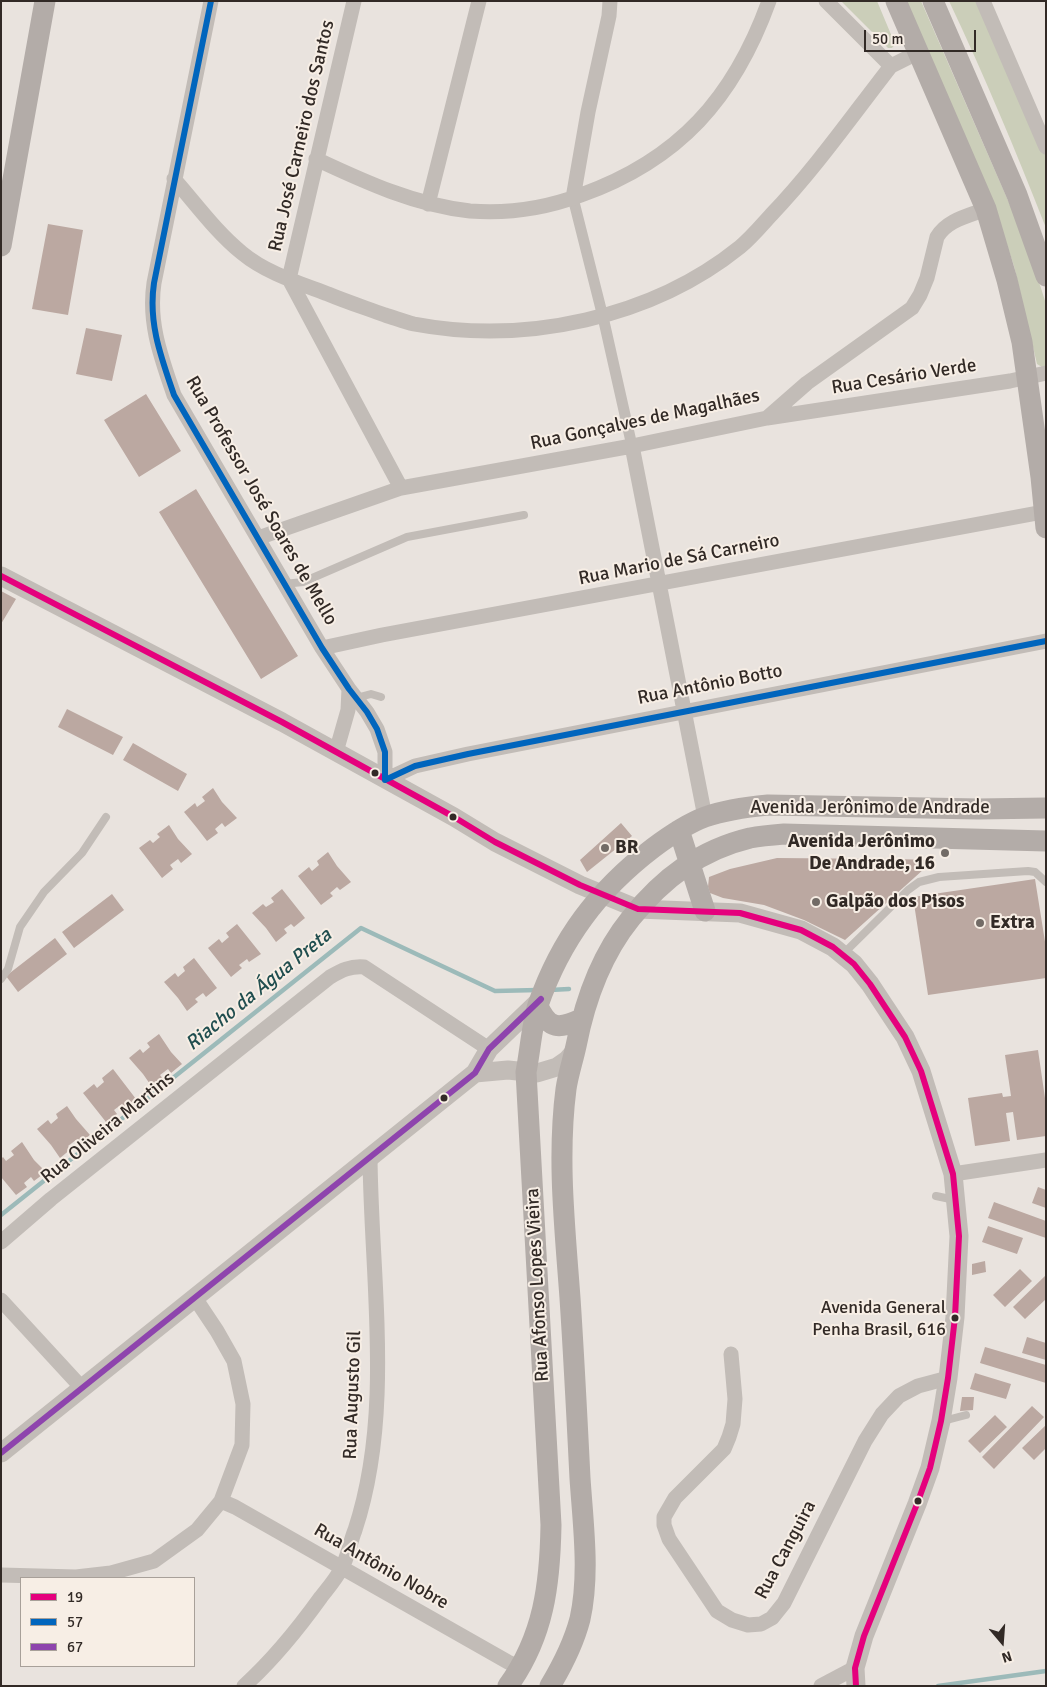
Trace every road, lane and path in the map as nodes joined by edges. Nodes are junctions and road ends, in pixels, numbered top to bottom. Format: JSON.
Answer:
{"nodes":[{"id":1,"x":45,"y":1,"type":"edge"},
{"id":2,"x":211,"y":1,"type":"edge"},
{"id":3,"x":354,"y":1,"type":"edge"},
{"id":4,"x":479,"y":1,"type":"edge"},
{"id":5,"x":610,"y":1,"type":"edge"},
{"id":6,"x":769,"y":1,"type":"edge"},
{"id":7,"x":826,"y":1,"type":"edge"},
{"id":8,"x":896,"y":1,"type":"edge"},
{"id":9,"x":934,"y":1,"type":"edge"},
{"id":10,"x":983,"y":1,"type":"edge"},
{"id":11,"x":919,"y":52,"type":"junction"},
{"id":12,"x":891,"y":66,"type":"junction"},
{"id":13,"x":1046,"y":147,"type":"edge"},
{"id":14,"x":316,"y":159,"type":"junction"},
{"id":15,"x":174,"y":179,"type":"junction"},
{"id":16,"x":573,"y":198,"type":"junction"},
{"id":17,"x":428,"y":204,"type":"junction"},
{"id":18,"x":986,"y":209,"type":"junction"},
{"id":19,"x":1,"y":246,"type":"edge"},
{"id":20,"x":1046,"y":276,"type":"edge"},
{"id":21,"x":289,"y":279,"type":"junction"},
{"id":22,"x":603,"y":316,"type":"junction"},
{"id":23,"x":1036,"y":375,"type":"edge"},
{"id":24,"x":767,"y":418,"type":"junction"},
{"id":25,"x":632,"y":446,"type":"junction"},
{"id":26,"x":1043,"y":474,"type":"edge"},
{"id":27,"x":401,"y":488,"type":"junction"},
{"id":28,"x":524,"y":515,"type":"dead end"},
{"id":29,"x":1045,"y":520,"type":"edge"},
{"id":30,"x":258,"y":538,"type":"junction"},
{"id":31,"x":1,"y":576,"type":"edge"},
{"id":32,"x":304,"y":582,"type":"junction"},
{"id":33,"x":659,"y":584,"type":"junction"},
{"id":34,"x":288,"y":590,"type":"junction"},
{"id":35,"x":1046,"y":641,"type":"edge"},
{"id":36,"x":322,"y":648,"type":"junction"},
{"id":37,"x":356,"y":698,"type":"junction"},
{"id":38,"x":684,"y":710,"type":"junction"},
{"id":39,"x":336,"y":752,"type":"junction"},
{"id":40,"x":385,"y":780,"type":"junction"},
{"id":41,"x":881,"y":806,"type":"junction"},
{"id":42,"x":1046,"y":808,"type":"edge"},
{"id":43,"x":705,"y":816,"type":"junction"},
{"id":44,"x":106,"y":817,"type":"dead end"},
{"id":45,"x":679,"y":830,"type":"junction"},
{"id":46,"x":876,"y":836,"type":"junction"},
{"id":47,"x":1046,"y":840,"type":"edge"},
{"id":48,"x":690,"y":862,"type":"junction"},
{"id":49,"x":1046,"y":882,"type":"edge"},
{"id":50,"x":601,"y":894,"type":"junction"},
{"id":51,"x":638,"y":909,"type":"junction"},
{"id":52,"x":705,"y":911,"type":"junction"},
{"id":53,"x":842,"y":955,"type":"junction"},
{"id":54,"x":1,"y":980,"type":"edge"},
{"id":55,"x":539,"y":1003,"type":"junction"},
{"id":56,"x":581,"y":1019,"type":"junction"},
{"id":57,"x":489,"y":1049,"type":"junction"},
{"id":58,"x":575,"y":1051,"type":"junction"},
{"id":59,"x":526,"y":1072,"type":"junction"},
{"id":60,"x":475,"y":1073,"type":"junction"},
{"id":61,"x":370,"y":1157,"type":"junction"},
{"id":62,"x":1046,"y":1160,"type":"edge"},
{"id":63,"x":953,"y":1174,"type":"junction"},
{"id":64,"x":936,"y":1196,"type":"dead end"},
{"id":65,"x":956,"y":1200,"type":"junction"},
{"id":66,"x":1,"y":1242,"type":"edge"},
{"id":67,"x":195,"y":1298,"type":"junction"},
{"id":68,"x":1,"y":1300,"type":"edge"},
{"id":69,"x":731,"y":1354,"type":"dead end"},
{"id":70,"x":948,"y":1378,"type":"junction"},
{"id":71,"x":82,"y":1388,"type":"junction"},
{"id":72,"x":966,"y":1415,"type":"dead end"},
{"id":73,"x":941,"y":1421,"type":"junction"},
{"id":74,"x":1,"y":1453,"type":"edge"},
{"id":75,"x":222,"y":1501,"type":"junction"},
{"id":76,"x":342,"y":1569,"type":"junction"},
{"id":77,"x":1,"y":1575,"type":"edge"},
{"id":78,"x":521,"y":1668,"type":"junction"},
{"id":79,"x":856,"y":1677,"type":"edge"},
{"id":80,"x":244,"y":1686,"type":"edge"},
{"id":81,"x":508,"y":1686,"type":"edge"},
{"id":82,"x":550,"y":1686,"type":"edge"},
{"id":83,"x":822,"y":1686,"type":"edge"}],
"edges":[{"from":1,"to":19,"type":"main road"},
{"from":2,"to":15,"type":"street","name":"Rua Professor José Soares de Mello"},
{"from":3,"to":14,"type":"street","name":"Rua José Carneiro dos Santos"},
{"from":4,"to":17,"type":"street"},
{"from":5,"to":16,"type":"street"},
{"from":6,"to":16,"type":"street"},
{"from":7,"to":12,"type":"street"},
{"from":8,"to":11,"type":"main road"},
{"from":9,"to":20,"type":"main road"},
{"from":10,"to":13,"type":"street"},
{"from":11,"to":12,"type":"street"},
{"from":11,"to":18,"type":"main road"},
{"from":12,"to":22,"type":"street"},
{"from":14,"to":17,"type":"street"},
{"from":14,"to":21,"type":"street","name":"Rua José Carneiro dos Santos"},
{"from":15,"to":21,"type":"street"},
{"from":15,"to":30,"type":"street","name":"Rua Professor José Soares de Mello"},
{"from":16,"to":17,"type":"street"},
{"from":16,"to":22,"type":"street"},
{"from":18,"to":23,"type":"main road"},
{"from":18,"to":24,"type":"street","name":"Rua Gonçalves de Magalhães"},
{"from":21,"to":22,"type":"street"},
{"from":21,"to":27,"type":"street"},
{"from":22,"to":25,"type":"street"},
{"from":23,"to":24,"type":"street","name":"Rua Cesário Verde"},
{"from":23,"to":26,"type":"main road"},
{"from":24,"to":25,"type":"street","name":"Rua Gonçalves de Magalhães"},
{"from":25,"to":27,"type":"street","name":"Rua Gonçalves de Magalhães"},
{"from":25,"to":33,"type":"street"},
{"from":26,"to":29,"type":"main road"},
{"from":27,"to":30,"type":"street","name":"Rua Gonçalves de Magalhães"},
{"from":28,"to":32,"type":"lane"},
{"from":29,"to":33,"type":"street","name":"Rua Mario de Sá Carneiro"},
{"from":30,"to":34,"type":"street","name":"Rua Professor José Soares de Mello"},
{"from":31,"to":39,"type":"street"},
{"from":32,"to":34,"type":"lane"},
{"from":32,"to":34,"type":"lane"},
{"from":33,"to":36,"type":"street","name":"Rua Mario de Sá Carneiro"},
{"from":33,"to":38,"type":"street"},
{"from":34,"to":36,"type":"street","name":"Rua Professor José Soares de Mello"},
{"from":35,"to":38,"type":"street","name":"Rua Antônio Botto"},
{"from":36,"to":37,"type":"street","name":"Rua Professor José Soares de Mello"},
{"from":37,"to":39,"type":"street"},
{"from":37,"to":40,"type":"street","name":"Rua Professor José Soares de Mello"},
{"from":38,"to":40,"type":"street","name":"Rua Antônio Botto"},
{"from":38,"to":43,"type":"street"},
{"from":39,"to":40,"type":"street"},
{"from":40,"to":50,"type":"street"},
{"from":41,"to":42,"type":"main road","name":"Avenida Jerônimo de Andrade"},
{"from":41,"to":43,"type":"main road","name":"Avenida Jerônimo de Andrade"},
{"from":41,"to":46,"type":"main road"},
{"from":43,"to":45,"type":"main road","name":"Avenida Jerônimo de Andrade"},
{"from":44,"to":54,"type":"lane"},
{"from":45,"to":48,"type":"main road"},
{"from":45,"to":50,"type":"main road","name":"Avenida Jerônimo de Andrade"},
{"from":46,"to":47,"type":"main road","name":"Avenida Jerônimo de Andrade"},
{"from":46,"to":48,"type":"main road","name":"Avenida Jerônimo de Andrade"},
{"from":48,"to":51,"type":"main road","name":"Avenida Jerônimo de Andrade"},
{"from":48,"to":52,"type":"main road"},
{"from":49,"to":53,"type":"lane"},
{"from":50,"to":51,"type":"street"},
{"from":50,"to":55,"type":"main road","name":"Rua Afonso Lopes Vieira"},
{"from":51,"to":52,"type":"street"},
{"from":51,"to":56,"type":"main road","name":"Rua Afonso Lopes Vieira"},
{"from":52,"to":53,"type":"street"},
{"from":53,"to":63,"type":"street"},
{"from":55,"to":56,"type":"main road"},
{"from":55,"to":57,"type":"street"},
{"from":55,"to":59,"type":"main road","name":"Rua Afonso Lopes Vieira"},
{"from":56,"to":58,"type":"main road","name":"Rua Afonso Lopes Vieira"},
{"from":57,"to":60,"type":"street"},
{"from":57,"to":66,"type":"street","name":"Rua Oliveira Martins"},
{"from":58,"to":59,"type":"street"},
{"from":58,"to":82,"type":"main road","name":"Rua Afonso Lopes Vieira"},
{"from":59,"to":60,"type":"street"},
{"from":59,"to":78,"type":"main road","name":"Rua Afonso Lopes Vieira"},
{"from":60,"to":61,"type":"street"},
{"from":61,"to":67,"type":"street"},
{"from":61,"to":76,"type":"street","name":"Rua Augusto Gil"},
{"from":62,"to":63,"type":"street"},
{"from":63,"to":65,"type":"street"},
{"from":64,"to":65,"type":"lane"},
{"from":65,"to":70,"type":"street"},
{"from":67,"to":71,"type":"street"},
{"from":67,"to":75,"type":"street"},
{"from":68,"to":71,"type":"street"},
{"from":69,"to":70,"type":"street","name":"Rua Canguira"},
{"from":70,"to":73,"type":"street"},
{"from":71,"to":74,"type":"street"},
{"from":72,"to":73,"type":"lane"},
{"from":73,"to":79,"type":"street"},
{"from":75,"to":76,"type":"street","name":"Rua Antônio Nobre"},
{"from":75,"to":77,"type":"street"},
{"from":76,"to":78,"type":"street","name":"Rua Antônio Nobre"},
{"from":76,"to":80,"type":"street","name":"Rua Augusto Gil"},
{"from":78,"to":81,"type":"main road","name":"Rua Afonso Lopes Vieira"},
{"from":79,"to":83,"type":"street"}]}
